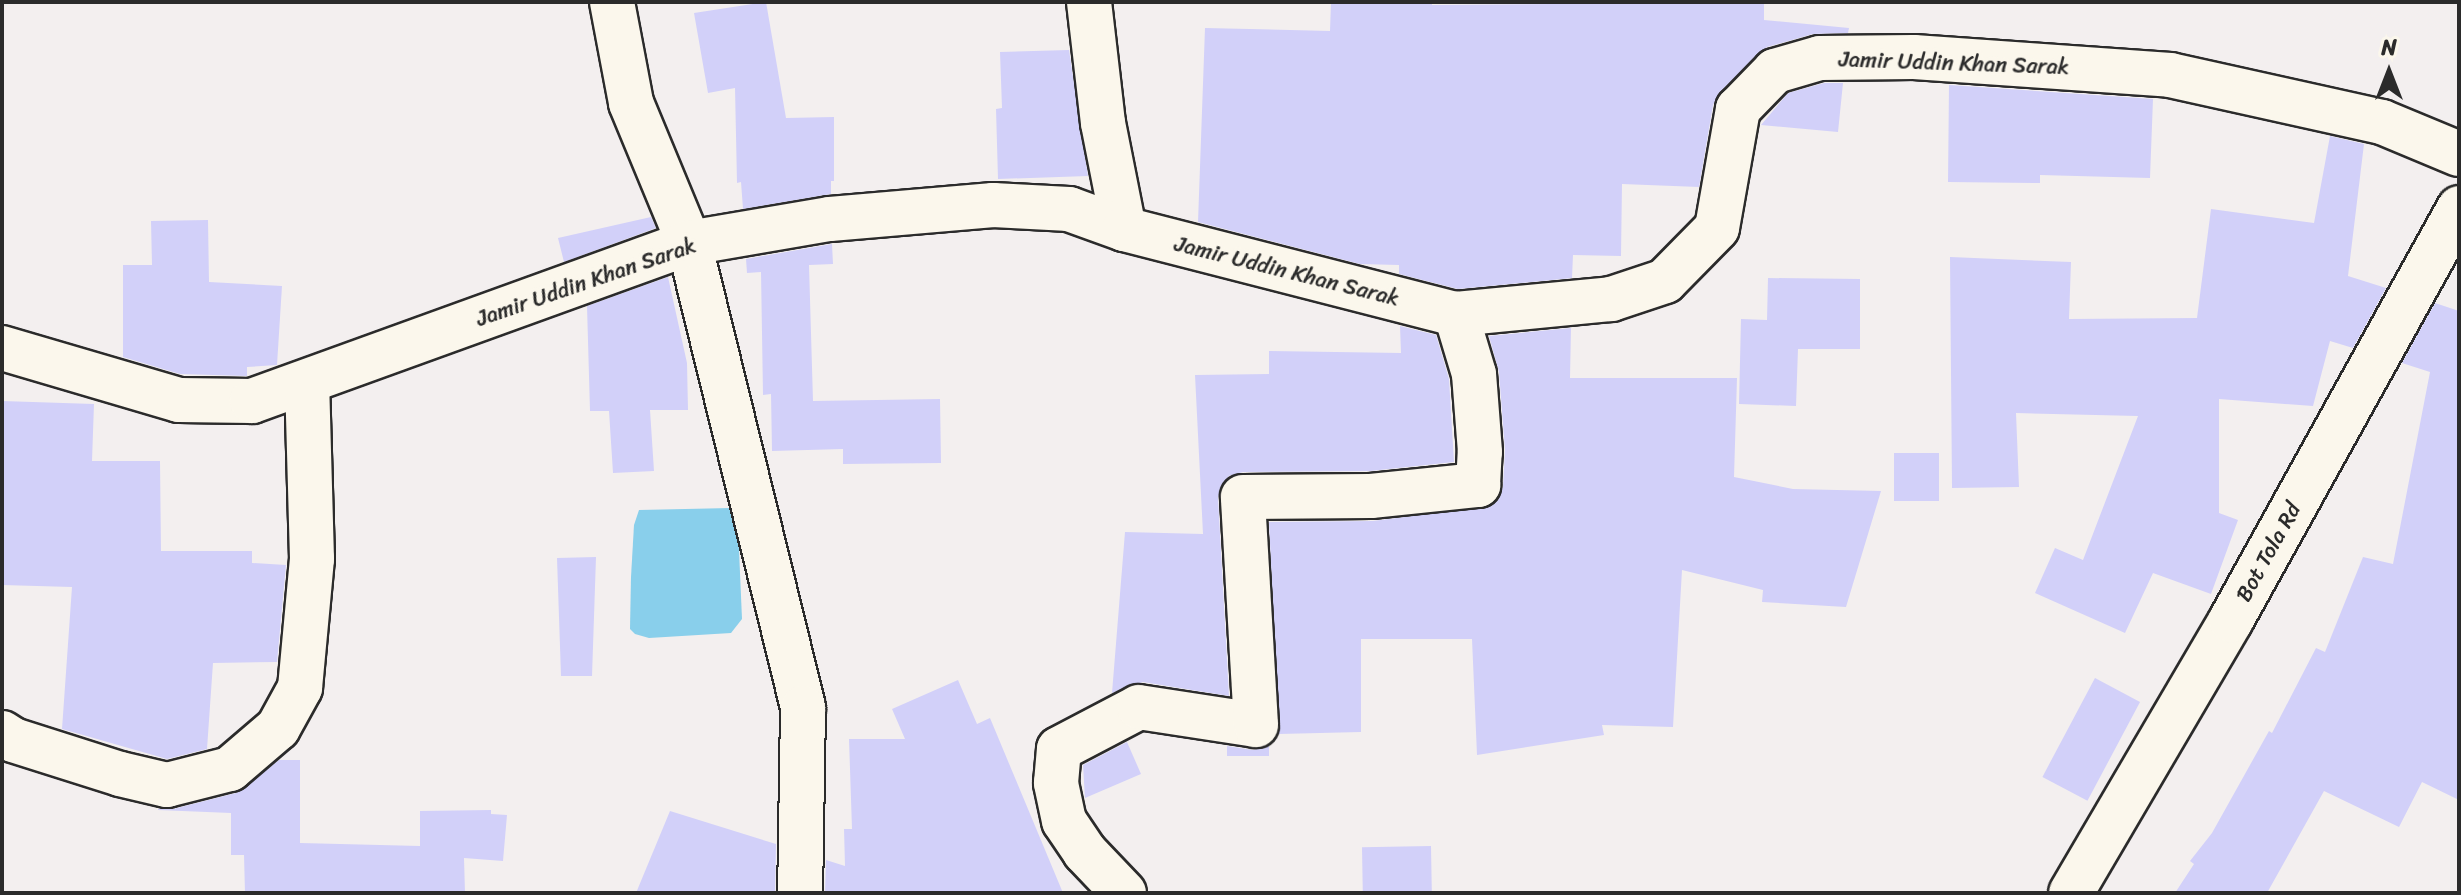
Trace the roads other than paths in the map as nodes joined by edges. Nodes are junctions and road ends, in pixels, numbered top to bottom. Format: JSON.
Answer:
{"nodes":[{"id":1,"x":612,"y":2,"type":"edge"},
{"id":2,"x":1089,"y":2,"type":"edge"},
{"id":3,"x":2459,"y":154,"type":"edge"},
{"id":4,"x":2459,"y":208,"type":"edge"},
{"id":5,"x":1124,"y":229,"type":"junction"},
{"id":6,"x":689,"y":243,"type":"junction"},
{"id":7,"x":1456,"y":314,"type":"junction"},
{"id":8,"x":2,"y":348,"type":"edge"},
{"id":9,"x":307,"y":382,"type":"junction"},
{"id":10,"x":2,"y":733,"type":"edge"},
{"id":11,"x":800,"y":893,"type":"edge"},
{"id":12,"x":1124,"y":893,"type":"edge"},
{"id":13,"x":2071,"y":893,"type":"edge"}],
"edges":[{"from":1,"to":6,"type":"street"},
{"from":2,"to":5,"type":"street"},
{"from":3,"to":7,"type":"street","name":"Jamir Uddin Khan Sarak"},
{"from":4,"to":13,"type":"street","name":"Bot Tola Rd"},
{"from":5,"to":6,"type":"street","name":"Jamir Uddin Khan Sarak"},
{"from":5,"to":7,"type":"street","name":"Jamir Uddin Khan Sarak"},
{"from":6,"to":9,"type":"street","name":"Jamir Uddin Khan Sarak"},
{"from":6,"to":11,"type":"street"},
{"from":7,"to":12,"type":"street"},
{"from":8,"to":9,"type":"street","name":"Jamir Uddin Khan Sarak"},
{"from":9,"to":10,"type":"street"}]}
